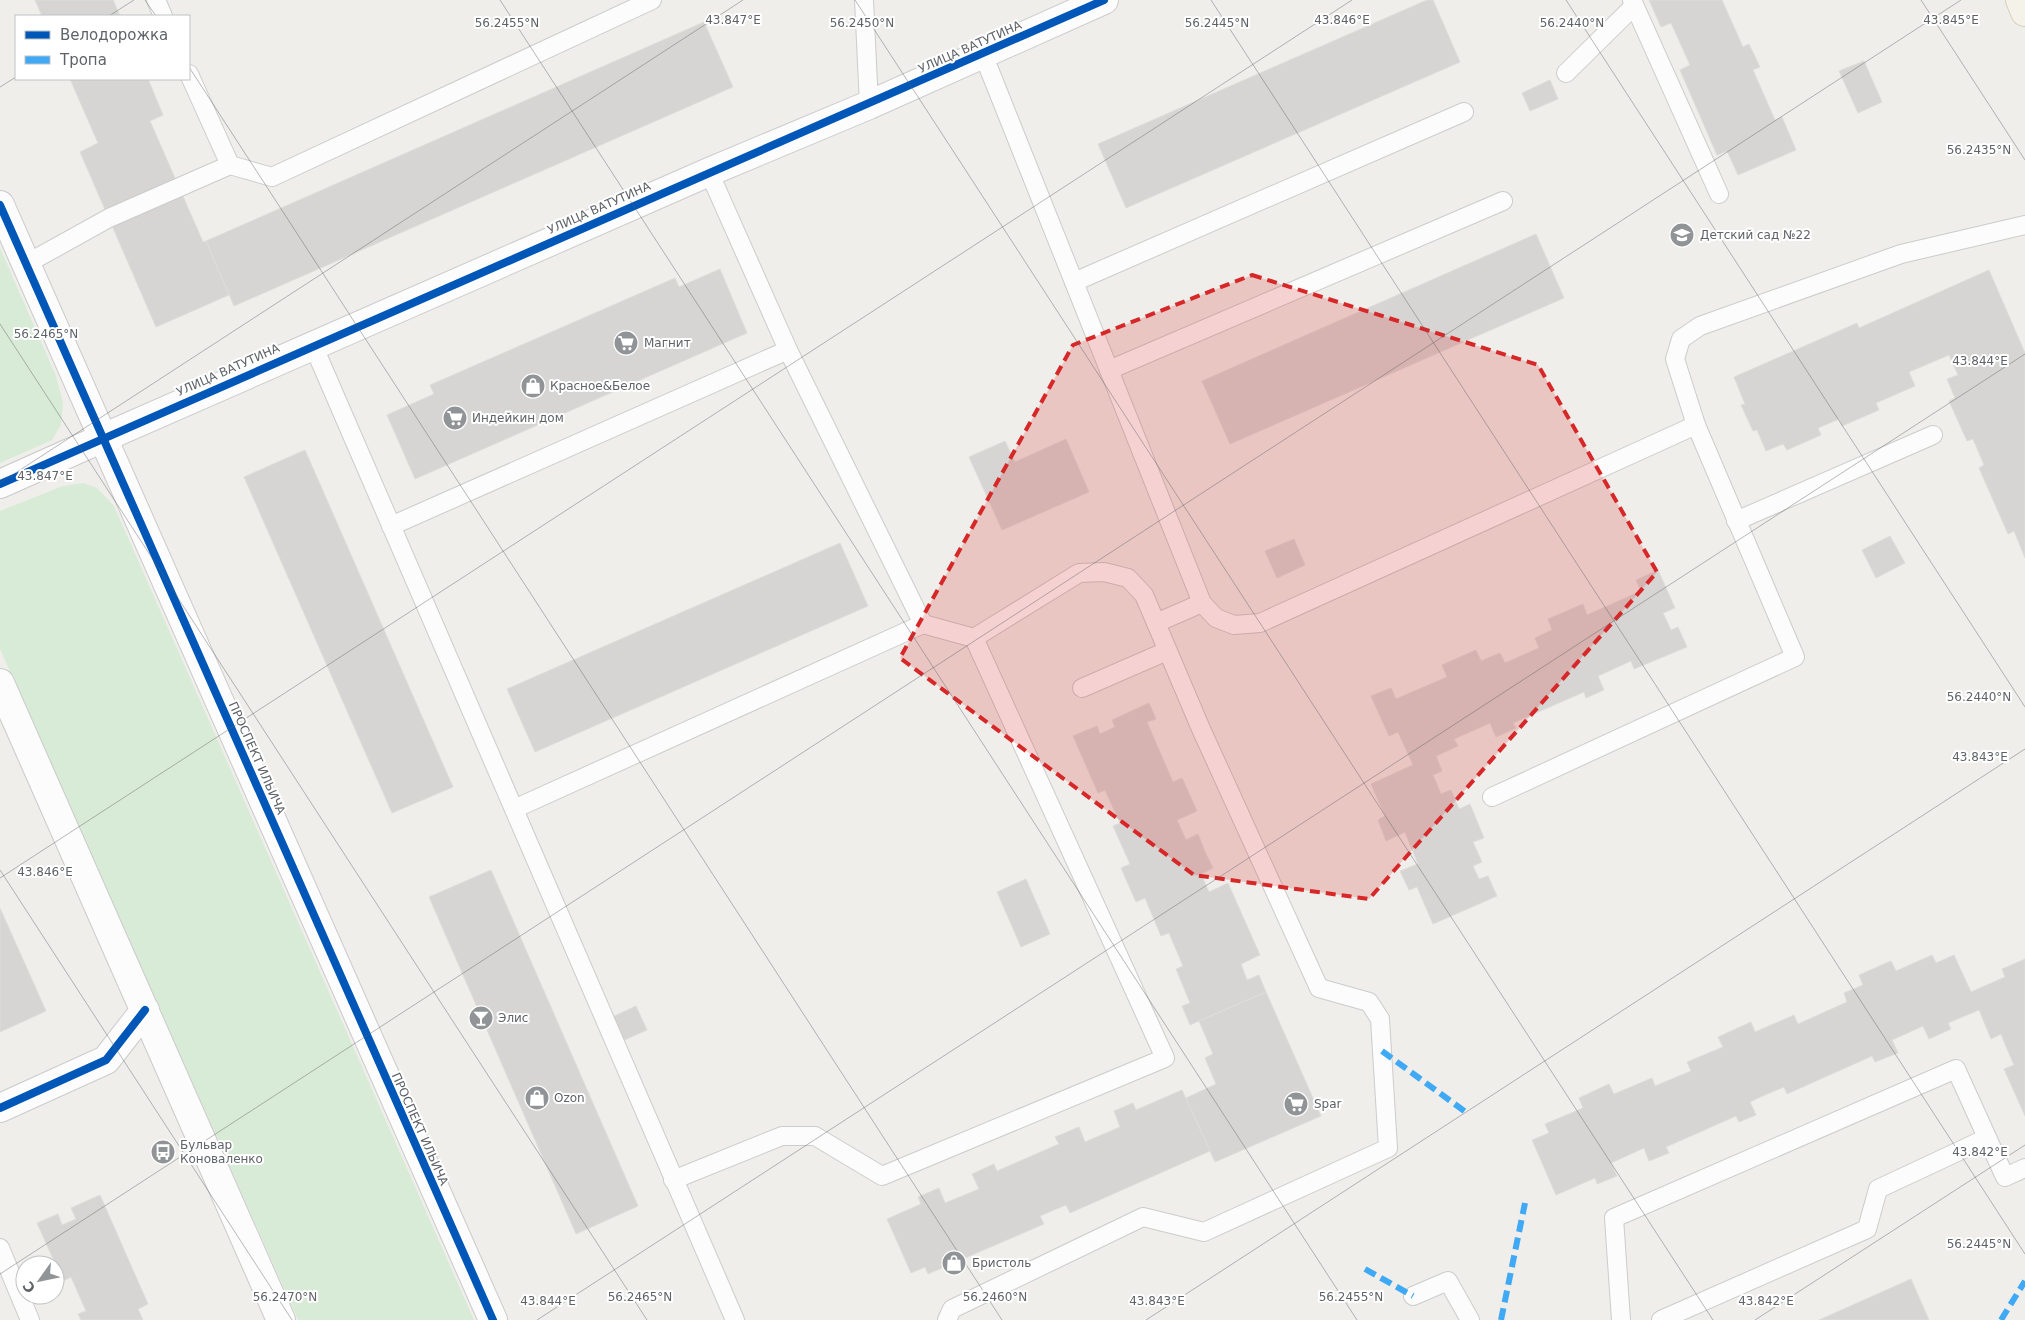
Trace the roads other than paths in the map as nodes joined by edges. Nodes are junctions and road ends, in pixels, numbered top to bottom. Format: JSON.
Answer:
{"nodes":[{"id":1,"x":156,"y":0,"type":"edge"},
{"id":2,"x":652,"y":0,"type":"edge"},
{"id":3,"x":864,"y":0,"type":"edge"},
{"id":4,"x":1104,"y":0,"type":"edge"},
{"id":5,"x":2020,"y":0,"type":"edge"},
{"id":6,"x":1633,"y":3,"type":"edge"},
{"id":7,"x":2025,"y":12,"type":"edge"},
{"id":8,"x":163,"y":15,"type":"edge"},
{"id":9,"x":983,"y":54,"type":"junction"},
{"id":10,"x":1566,"y":73,"type":"dead end"},
{"id":11,"x":190,"y":76,"type":"edge"},
{"id":12,"x":869,"y":105,"type":"junction"},
{"id":13,"x":1464,"y":112,"type":"dead end"},
{"id":14,"x":230,"y":165,"type":"junction"},
{"id":15,"x":709,"y":172,"type":"junction"},
{"id":16,"x":1719,"y":194,"type":"dead end"},
{"id":17,"x":1503,"y":201,"type":"dead end"},
{"id":18,"x":0,"y":205,"type":"edge"},
{"id":19,"x":2025,"y":225,"type":"edge"},
{"id":20,"x":26,"y":264,"type":"junction"},
{"id":21,"x":1074,"y":282,"type":"junction"},
{"id":22,"x":314,"y":345,"type":"junction"},
{"id":23,"x":788,"y":350,"type":"junction"},
{"id":24,"x":1109,"y":370,"type":"junction"},
{"id":25,"x":1696,"y":426,"type":"junction"},
{"id":26,"x":1933,"y":435,"type":"dead end"},
{"id":27,"x":103,"y":438,"type":"junction"},
{"id":28,"x":0,"y":484,"type":"edge"},
{"id":29,"x":1736,"y":521,"type":"junction"},
{"id":30,"x":391,"y":526,"type":"junction"},
{"id":31,"x":1202,"y":603,"type":"junction"},
{"id":32,"x":1156,"y":623,"type":"junction"},
{"id":33,"x":923,"y":624,"type":"junction"},
{"id":34,"x":974,"y":638,"type":"junction"},
{"id":35,"x":1167,"y":651,"type":"junction"},
{"id":36,"x":0,"y":683,"type":"edge"},
{"id":37,"x":1082,"y":688,"type":"dead end"},
{"id":38,"x":1492,"y":798,"type":"dead end"},
{"id":39,"x":514,"y":809,"type":"junction"},
{"id":40,"x":145,"y":1010,"type":"junction"},
{"id":41,"x":0,"y":1108,"type":"edge"},
{"id":42,"x":1988,"y":1138,"type":"junction"},
{"id":43,"x":2025,"y":1168,"type":"edge"},
{"id":44,"x":673,"y":1180,"type":"junction"},
{"id":45,"x":0,"y":1248,"type":"edge"},
{"id":46,"x":1413,"y":1296,"type":"dead end"},
{"id":47,"x":30,"y":1320,"type":"edge"},
{"id":48,"x":281,"y":1320,"type":"edge"},
{"id":49,"x":493,"y":1320,"type":"edge"},
{"id":50,"x":735,"y":1320,"type":"edge"},
{"id":51,"x":947,"y":1320,"type":"edge"},
{"id":52,"x":1470,"y":1320,"type":"edge"},
{"id":53,"x":1620,"y":1320,"type":"edge"},
{"id":54,"x":1661,"y":1320,"type":"edge"}],
"edges":[{"from":1,"to":8,"type":"lane"},
{"from":2,"to":14,"type":"lane"},
{"from":3,"to":12,"type":"lane"},
{"from":4,"to":9,"type":"street","name":"УЛИЦА ВАТУТИНА"},
{"from":5,"to":7,"type":"main road"},
{"from":6,"to":10,"type":"lane"},
{"from":6,"to":16,"type":"lane"},
{"from":9,"to":12,"type":"street","name":"УЛИЦА ВАТУТИНА"},
{"from":9,"to":21,"type":"lane"},
{"from":11,"to":14,"type":"lane"},
{"from":12,"to":15,"type":"street","name":"УЛИЦА ВАТУТИНА"},
{"from":13,"to":21,"type":"lane"},
{"from":14,"to":20,"type":"lane"},
{"from":15,"to":22,"type":"street","name":"УЛИЦА ВАТУТИНА"},
{"from":15,"to":23,"type":"lane"},
{"from":17,"to":24,"type":"lane"},
{"from":18,"to":20,"type":"street","name":"ПРОСПЕКТ ИЛЬИЧА"},
{"from":19,"to":25,"type":"lane"},
{"from":20,"to":27,"type":"street","name":"ПРОСПЕКТ ИЛЬИЧА"},
{"from":21,"to":24,"type":"lane"},
{"from":22,"to":27,"type":"street","name":"УЛИЦА ВАТУТИНА"},
{"from":22,"to":30,"type":"lane"},
{"from":23,"to":30,"type":"lane"},
{"from":23,"to":33,"type":"lane"},
{"from":24,"to":31,"type":"lane"},
{"from":25,"to":29,"type":"lane"},
{"from":25,"to":31,"type":"lane"},
{"from":26,"to":29,"type":"lane"},
{"from":27,"to":28,"type":"street","name":"УЛИЦА ВАТУТИНА"},
{"from":27,"to":49,"type":"street","name":"ПРОСПЕКТ ИЛЬИЧА"},
{"from":29,"to":38,"type":"lane"},
{"from":30,"to":39,"type":"lane"},
{"from":31,"to":32,"type":"lane"},
{"from":32,"to":34,"type":"lane"},
{"from":32,"to":35,"type":"lane"},
{"from":33,"to":34,"type":"lane"},
{"from":33,"to":39,"type":"lane"},
{"from":34,"to":44,"type":"lane"},
{"from":35,"to":37,"type":"lane"},
{"from":35,"to":51,"type":"lane"},
{"from":36,"to":40,"type":"street"},
{"from":39,"to":44,"type":"lane"},
{"from":40,"to":41,"type":"street"},
{"from":40,"to":48,"type":"street"},
{"from":42,"to":43,"type":"lane"},
{"from":42,"to":53,"type":"lane"},
{"from":42,"to":54,"type":"lane"},
{"from":44,"to":50,"type":"lane"},
{"from":45,"to":47,"type":"lane"},
{"from":46,"to":52,"type":"lane"}]}
